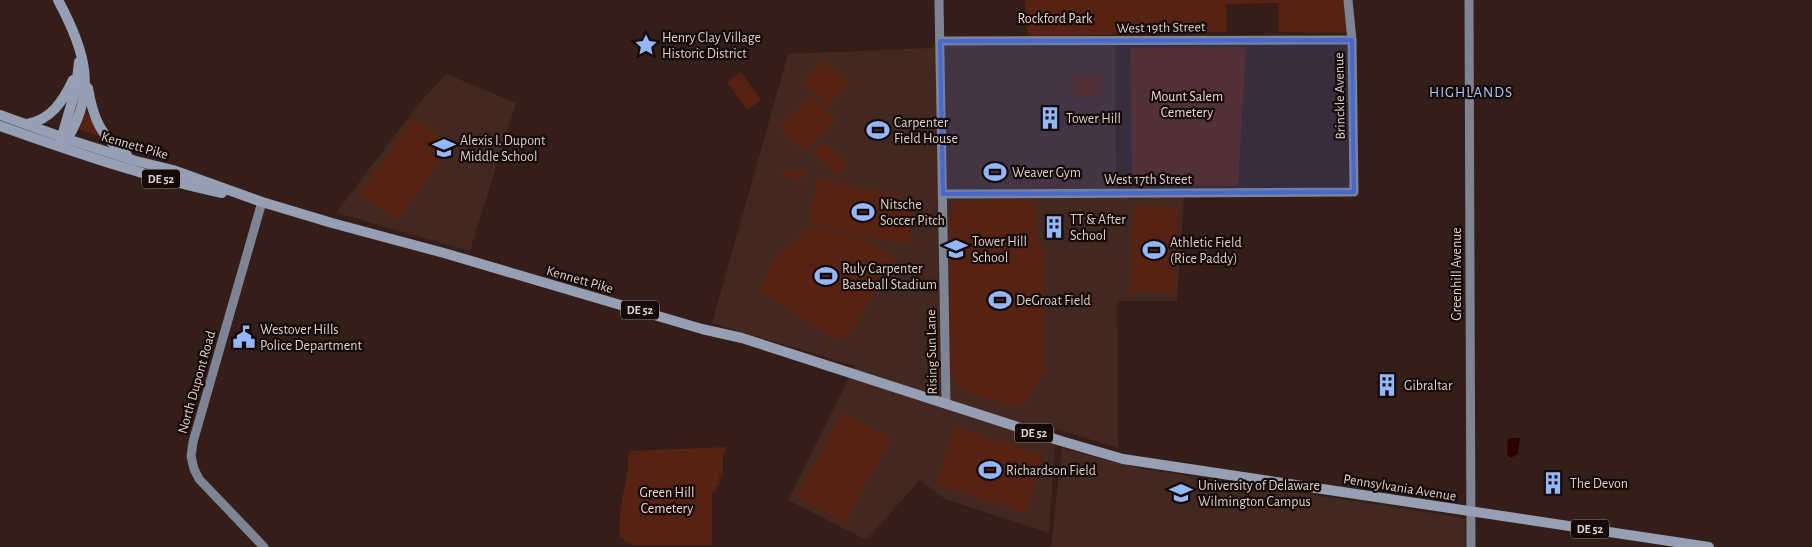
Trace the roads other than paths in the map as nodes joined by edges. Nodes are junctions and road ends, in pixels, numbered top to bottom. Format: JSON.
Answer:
{"nodes":[{"id":1,"x":58,"y":0,"type":"edge"},
{"id":2,"x":939,"y":0,"type":"edge"},
{"id":3,"x":1348,"y":0,"type":"edge"},
{"id":4,"x":1469,"y":0,"type":"edge"},
{"id":5,"x":1352,"y":40,"type":"junction"},
{"id":6,"x":940,"y":42,"type":"junction"},
{"id":7,"x":82,"y":67,"type":"junction"},
{"id":8,"x":0,"y":115,"type":"edge"},
{"id":9,"x":27,"y":124,"type":"junction"},
{"id":10,"x":0,"y":126,"type":"edge"},
{"id":11,"x":64,"y":138,"type":"junction"},
{"id":12,"x":61,"y":149,"type":"junction"},
{"id":13,"x":136,"y":161,"type":"junction"},
{"id":14,"x":1354,"y":192,"type":"joint"},
{"id":15,"x":943,"y":194,"type":"junction"},
{"id":16,"x":262,"y":202,"type":"junction"},
{"id":17,"x":946,"y":404,"type":"junction"},
{"id":18,"x":1472,"y":512,"type":"junction"},
{"id":19,"x":264,"y":547,"type":"edge"},
{"id":20,"x":1472,"y":547,"type":"edge"},
{"id":21,"x":1708,"y":547,"type":"edge"}],
"edges":[{"from":1,"to":7,"type":"main road"},
{"from":2,"to":6,"type":"street","name":"Rising Sun Lane"},
{"from":3,"to":5,"type":"street","name":"Brinckle Avenue"},
{"from":4,"to":18,"type":"street","name":"Greenhill Avenue"},
{"from":5,"to":6,"type":"street","name":"West 19th Street"},
{"from":5,"to":14,"type":"street","name":"Brinckle Avenue"},
{"from":6,"to":15,"type":"street","name":"Rising Sun Lane"},
{"from":7,"to":9,"type":"main road"},
{"from":7,"to":11,"type":"main road"},
{"from":7,"to":13,"type":"main road"},
{"from":8,"to":9,"type":"main road","name":"Kennett Pike","number":"DE 52"},
{"from":9,"to":11,"type":"main road","name":"Kennett Pike","number":"DE 52"},
{"from":10,"to":12,"type":"main road","name":"Kennett Pike","number":"DE 52"},
{"from":11,"to":12,"type":"main road"},
{"from":11,"to":13,"type":"main road","name":"Kennett Pike","number":"DE 52"},
{"from":12,"to":16,"type":"main road","name":"Kennett Pike","number":"DE 52"},
{"from":13,"to":16,"type":"main road","name":"Kennett Pike","number":"DE 52"},
{"from":14,"to":15,"type":"street","name":"West 17th Street"},
{"from":15,"to":17,"type":"street","name":"Rising Sun Lane"},
{"from":16,"to":17,"type":"main road","name":"Kennett Pike","number":"DE 52"},
{"from":16,"to":19,"type":"street","name":"North Dupont Road"},
{"from":17,"to":18,"type":"main road","name":"Pennsylvania Avenue","number":"DE 52"},
{"from":18,"to":20,"type":"street","name":"Greenhill Avenue"},
{"from":18,"to":21,"type":"main road","name":"Pennsylvania Avenue","number":"DE 52"}]}
